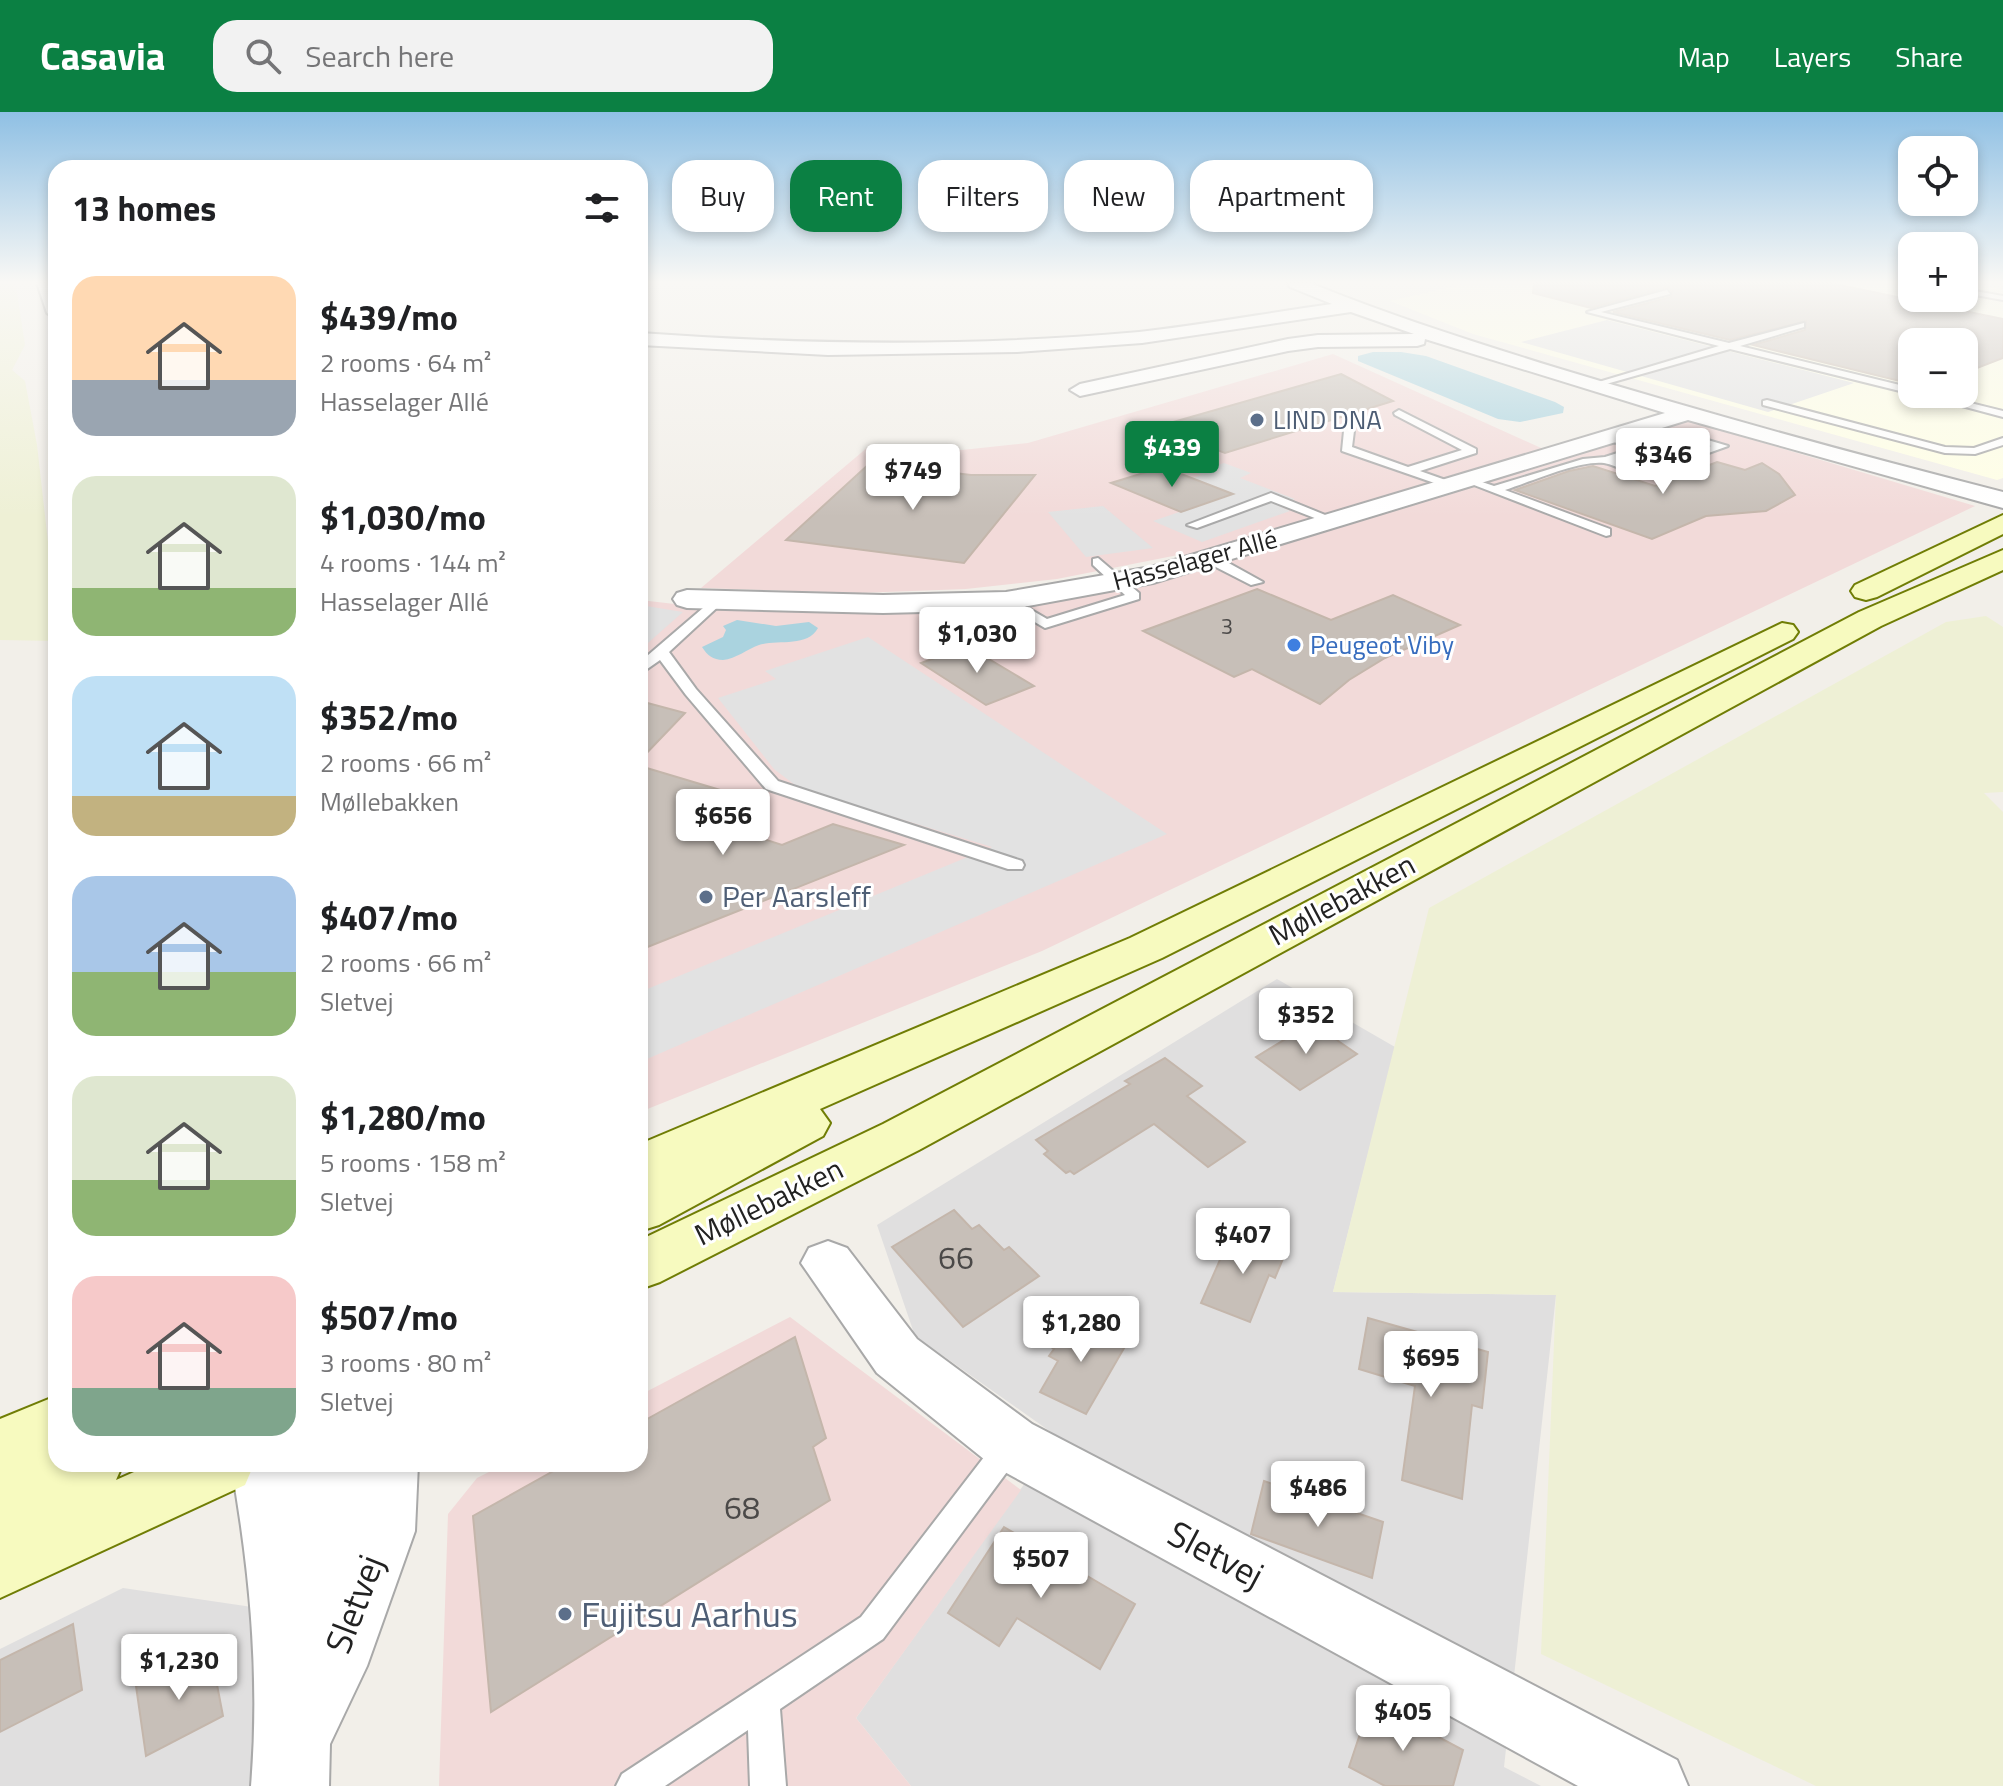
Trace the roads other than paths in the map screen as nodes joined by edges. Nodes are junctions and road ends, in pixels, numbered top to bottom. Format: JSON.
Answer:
{"nodes":[{"id":1,"x":1213,"y":361,"type":"edge"},
{"id":2,"x":1516,"y":361,"type":"edge"},
{"id":3,"x":1679,"y":361,"type":"edge"},
{"id":4,"x":1791,"y":361,"type":"edge"},
{"id":5,"x":1595,"y":386,"type":"junction"},
{"id":6,"x":1898,"y":388,"type":"edge"},
{"id":7,"x":1080,"y":390,"type":"dead end"},
{"id":8,"x":1767,"y":403,"type":"dead end"},
{"id":9,"x":1978,"y":408,"type":"edge"},
{"id":10,"x":1399,"y":413,"type":"dead end"},
{"id":11,"x":1686,"y":414,"type":"junction"},
{"id":12,"x":2003,"y":414,"type":"edge"},
{"id":13,"x":1349,"y":431,"type":"dead end"},
{"id":14,"x":2003,"y":441,"type":"edge"},
{"id":15,"x":1644,"y":448,"type":"junction"},
{"id":16,"x":1607,"y":449,"type":"junction"},
{"id":17,"x":1813,"y":450,"type":"junction"},
{"id":18,"x":1408,"y":471,"type":"junction"},
{"id":19,"x":1458,"y":482,"type":"junction"},
{"id":20,"x":1493,"y":490,"type":"junction"},
{"id":21,"x":2003,"y":500,"type":"edge"},
{"id":22,"x":2003,"y":511,"type":"edge"},
{"id":23,"x":1334,"y":521,"type":"junction"},
{"id":24,"x":2003,"y":523,"type":"edge"},
{"id":25,"x":1193,"y":525,"type":"dead end"},
{"id":26,"x":1606,"y":532,"type":"dead end"},
{"id":27,"x":1211,"y":559,"type":"junction"},
{"id":28,"x":2003,"y":559,"type":"edge"},
{"id":29,"x":1256,"y":582,"type":"dead end"},
{"id":30,"x":687,"y":599,"type":"dead end"},
{"id":31,"x":717,"y":600,"type":"junction"},
{"id":32,"x":661,"y":651,"type":"junction"},
{"id":33,"x":648,"y":663,"type":"edge"},
{"id":34,"x":1015,"y":865,"type":"dead end"},
{"id":35,"x":1086,"y":973,"type":"junction"},
{"id":36,"x":648,"y":1163,"type":"edge"},
{"id":37,"x":648,"y":1206,"type":"edge"},
{"id":38,"x":648,"y":1262,"type":"edge"},
{"id":39,"x":828,"y":1263,"type":"dead end"},
{"id":40,"x":48,"y":1428,"type":"edge"},
{"id":41,"x":1011,"y":1444,"type":"junction"},
{"id":42,"x":0,"y":1450,"type":"edge"},
{"id":43,"x":74,"y":1472,"type":"edge"},
{"id":44,"x":204,"y":1472,"type":"edge"},
{"id":45,"x":265,"y":1472,"type":"edge"},
{"id":46,"x":321,"y":1472,"type":"edge"},
{"id":47,"x":385,"y":1472,"type":"edge"},
{"id":48,"x":0,"y":1508,"type":"edge"},
{"id":49,"x":0,"y":1565,"type":"edge"},
{"id":50,"x":331,"y":1666,"type":"junction"},
{"id":51,"x":763,"y":1701,"type":"junction"},
{"id":52,"x":292,"y":1761,"type":"edge"},
{"id":53,"x":634,"y":1786,"type":"edge"},
{"id":54,"x":768,"y":1786,"type":"edge"},
{"id":55,"x":1651,"y":1786,"type":"edge"}],
"edges":[{"from":1,"to":7,"type":"street"},
{"from":2,"to":5,"type":"street"},
{"from":3,"to":5,"type":"lane"},
{"from":4,"to":6,"type":"lane"},
{"from":5,"to":11,"type":"street"},
{"from":8,"to":14,"type":"lane"},
{"from":9,"to":12,"type":"lane"},
{"from":10,"to":18,"type":"lane"},
{"from":11,"to":16,"type":"street","name":"Hasselager Allé"},
{"from":11,"to":17,"type":"street"},
{"from":13,"to":18,"type":"lane"},
{"from":15,"to":16,"type":"lane"},
{"from":15,"to":16,"type":"lane"},
{"from":15,"to":16,"type":"lane"},
{"from":16,"to":19,"type":"street","name":"Hasselager Allé"},
{"from":16,"to":20,"type":"lane"},
{"from":17,"to":21,"type":"street"},
{"from":17,"to":22,"type":"street"},
{"from":18,"to":19,"type":"lane"},
{"from":19,"to":20,"type":"lane"},
{"from":19,"to":23,"type":"street","name":"Hasselager Allé"},
{"from":20,"to":26,"type":"lane"},
{"from":23,"to":25,"type":"lane"},
{"from":23,"to":27,"type":"street","name":"Hasselager Allé"},
{"from":24,"to":35,"type":"main road","name":"Møllebakken"},
{"from":27,"to":29,"type":"lane"},
{"from":27,"to":31,"type":"street","name":"Hasselager Allé"},
{"from":28,"to":38,"type":"main road","name":"Møllebakken"},
{"from":30,"to":31,"type":"street","name":"Hasselager Allé"},
{"from":31,"to":32,"type":"lane"},
{"from":32,"to":33,"type":"lane"},
{"from":32,"to":34,"type":"lane"},
{"from":35,"to":36,"type":"main road","name":"Møllebakken"},
{"from":35,"to":37,"type":"main road"},
{"from":39,"to":41,"type":"street","name":"Sletvej"},
{"from":40,"to":42,"type":"main road"},
{"from":41,"to":51,"type":"lane"},
{"from":41,"to":55,"type":"street","name":"Sletvej"},
{"from":43,"to":48,"type":"main road"},
{"from":44,"to":49,"type":"main road"},
{"from":45,"to":52,"type":"street","name":"Sletvej"},
{"from":46,"to":50,"type":"street"},
{"from":47,"to":50,"type":"street","name":"Sletvej"},
{"from":50,"to":52,"type":"street","name":"Sletvej"},
{"from":51,"to":53,"type":"lane"},
{"from":51,"to":54,"type":"lane"}]}
